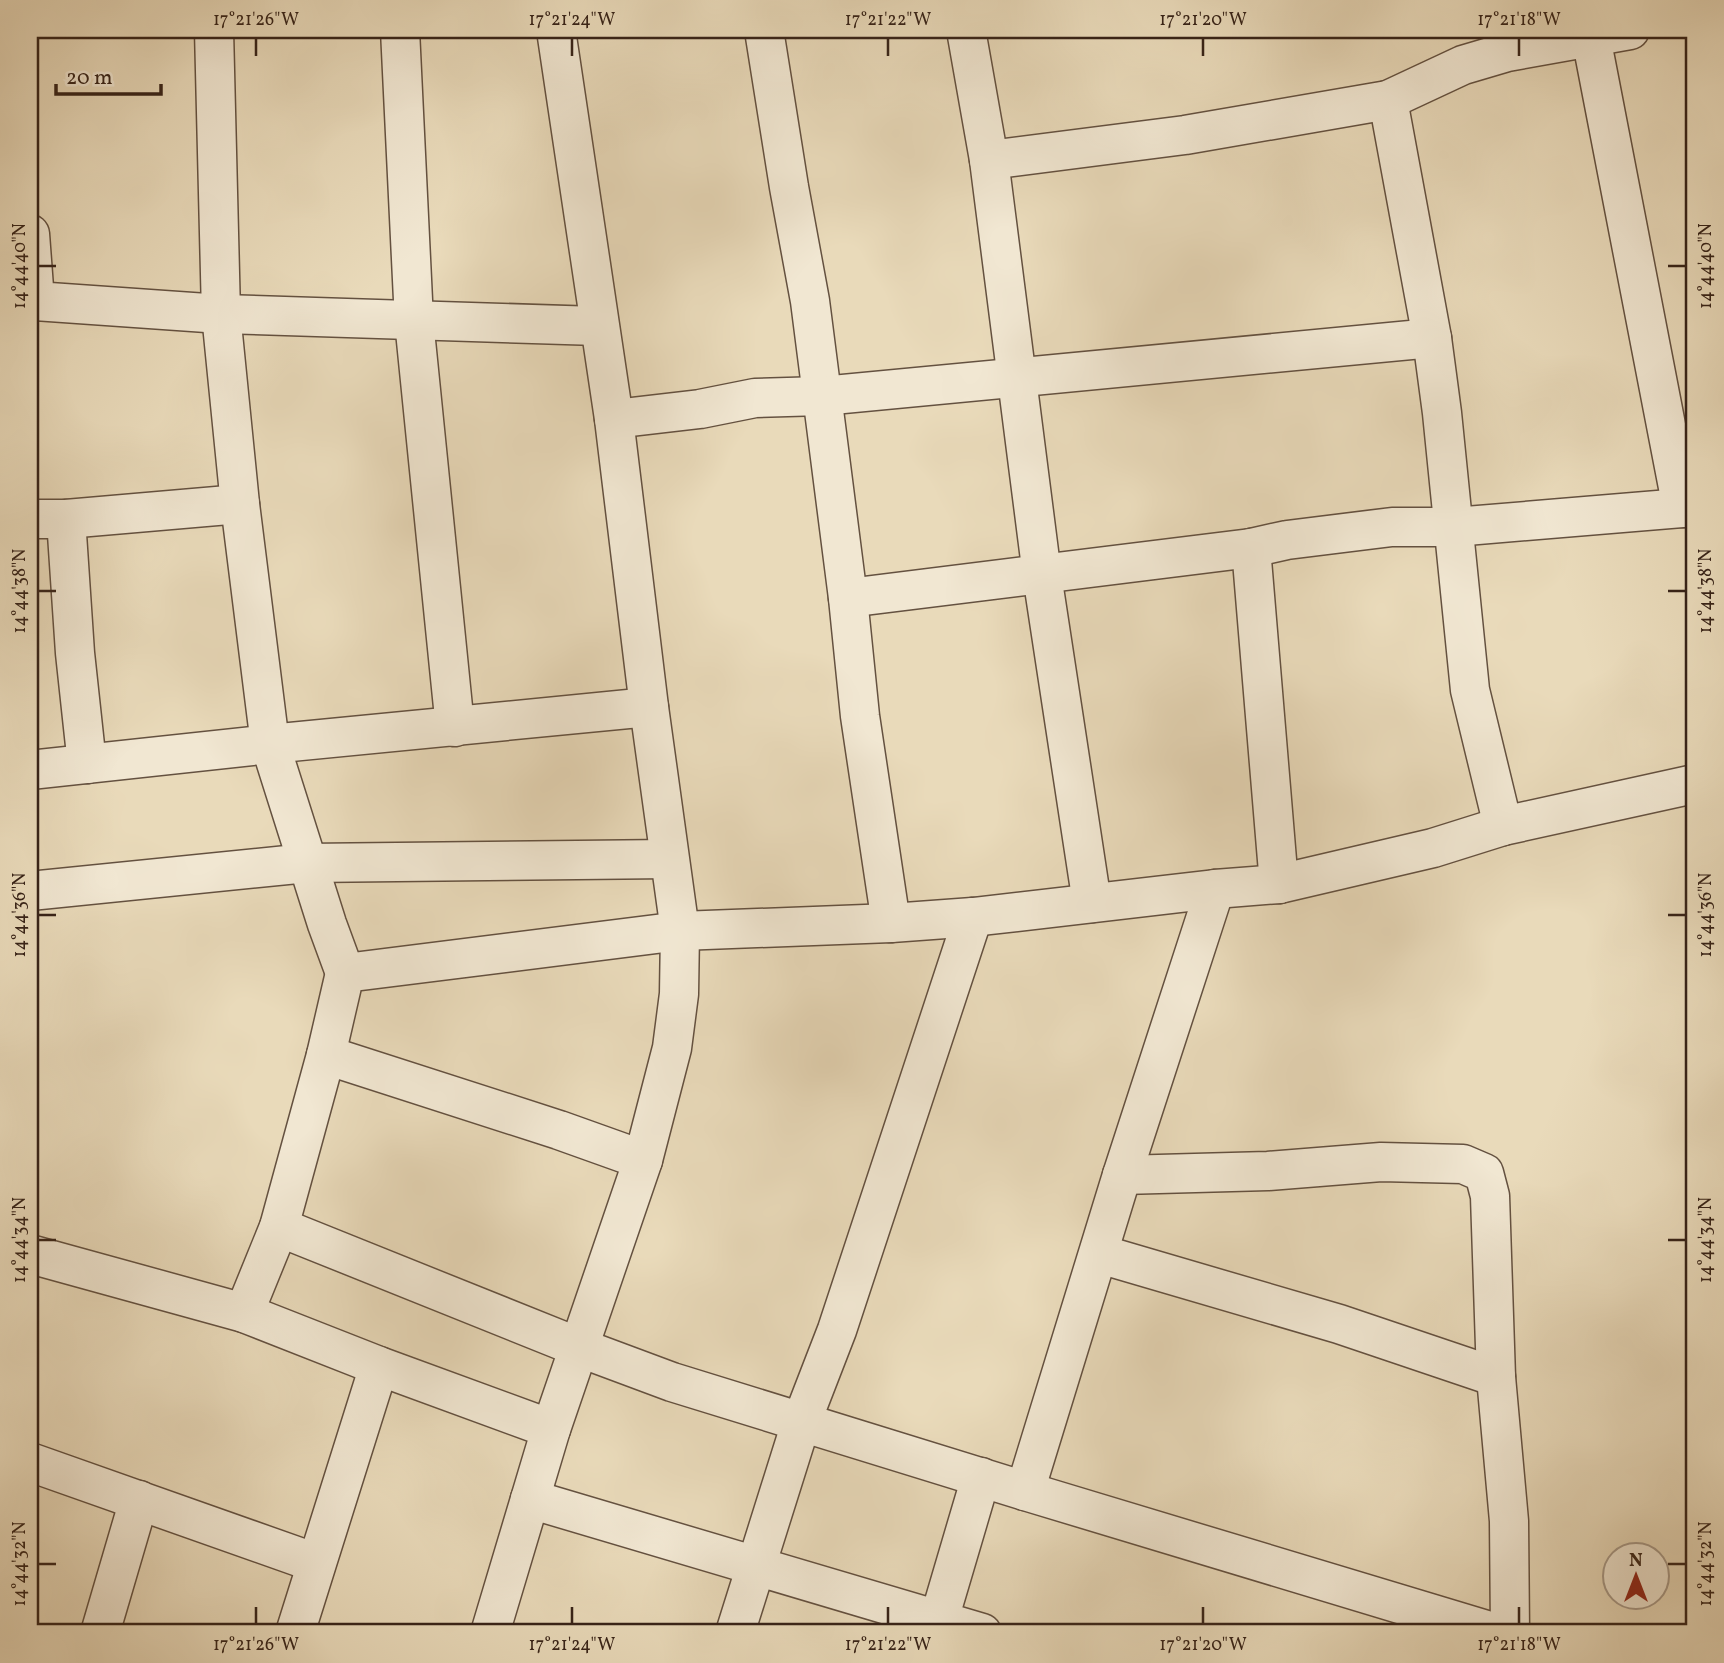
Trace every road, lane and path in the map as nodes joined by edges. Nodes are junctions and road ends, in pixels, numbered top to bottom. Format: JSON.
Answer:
{"nodes":[{"id":1,"x":214,"y":30,"type":"edge"},
{"id":2,"x":400,"y":30,"type":"edge"},
{"id":3,"x":556,"y":30,"type":"edge"},
{"id":4,"x":764,"y":30,"type":"edge"},
{"id":5,"x":966,"y":30,"type":"edge"},
{"id":6,"x":1630,"y":30,"type":"edge"},
{"id":7,"x":1591,"y":37,"type":"junction"},
{"id":8,"x":1388,"y":100,"type":"junction"},
{"id":9,"x":989,"y":160,"type":"junction"},
{"id":10,"x":30,"y":234,"type":"edge"},
{"id":11,"x":221,"y":314,"type":"junction"},
{"id":12,"x":414,"y":321,"type":"junction"},
{"id":13,"x":598,"y":326,"type":"junction"},
{"id":14,"x":1432,"y":338,"type":"junction"},
{"id":15,"x":1016,"y":378,"type":"junction"},
{"id":16,"x":822,"y":396,"type":"junction"},
{"id":17,"x":614,"y":419,"type":"junction"},
{"id":18,"x":240,"y":504,"type":"junction"},
{"id":19,"x":1688,"y":507,"type":"edge"},
{"id":20,"x":48,"y":519,"type":"edge"},
{"id":21,"x":1454,"y":527,"type":"junction"},
{"id":22,"x":1251,"y":548,"type":"junction"},
{"id":23,"x":1042,"y":575,"type":"junction"},
{"id":24,"x":848,"y":598,"type":"junction"},
{"id":25,"x":649,"y":707,"type":"junction"},
{"id":26,"x":454,"y":727,"type":"junction"},
{"id":27,"x":270,"y":744,"type":"junction"},
{"id":28,"x":87,"y":764,"type":"junction"},
{"id":29,"x":30,"y":771,"type":"edge"},
{"id":30,"x":1694,"y":784,"type":"edge"},
{"id":31,"x":1503,"y":826,"type":"junction"},
{"id":32,"x":669,"y":859,"type":"junction"},
{"id":33,"x":307,"y":863,"type":"junction"},
{"id":34,"x":1279,"y":884,"type":"junction"},
{"id":35,"x":1215,"y":889,"type":"junction"},
{"id":36,"x":30,"y":891,"type":"edge"},
{"id":37,"x":1092,"y":903,"type":"junction"},
{"id":38,"x":974,"y":917,"type":"junction"},
{"id":39,"x":891,"y":923,"type":"junction"},
{"id":40,"x":680,"y":931,"type":"junction"},
{"id":41,"x":345,"y":973,"type":"junction"},
{"id":42,"x":326,"y":1055,"type":"junction"},
{"id":43,"x":643,"y":1160,"type":"junction"},
{"id":44,"x":1122,"y":1175,"type":"junction"},
{"id":45,"x":279,"y":1227,"type":"junction"},
{"id":46,"x":30,"y":1254,"type":"edge"},
{"id":47,"x":1100,"y":1254,"type":"junction"},
{"id":48,"x":244,"y":1313,"type":"junction"},
{"id":49,"x":578,"y":1347,"type":"junction"},
{"id":50,"x":379,"y":1366,"type":"junction"},
{"id":51,"x":1496,"y":1377,"type":"junction"},
{"id":52,"x":801,"y":1423,"type":"junction"},
{"id":53,"x":551,"y":1429,"type":"junction"},
{"id":54,"x":30,"y":1462,"type":"edge"},
{"id":55,"x":981,"y":1477,"type":"junction"},
{"id":56,"x":1025,"y":1491,"type":"junction"},
{"id":57,"x":530,"y":1499,"type":"junction"},
{"id":58,"x":139,"y":1500,"type":"junction"},
{"id":59,"x":316,"y":1563,"type":"junction"},
{"id":60,"x":756,"y":1565,"type":"junction"},
{"id":61,"x":937,"y":1626,"type":"edge"},
{"id":62,"x":100,"y":1633,"type":"edge"},
{"id":63,"x":295,"y":1633,"type":"edge"},
{"id":64,"x":490,"y":1633,"type":"edge"},
{"id":65,"x":735,"y":1633,"type":"edge"},
{"id":66,"x":982,"y":1633,"type":"edge"},
{"id":67,"x":1496,"y":1633,"type":"edge"},
{"id":68,"x":1510,"y":1633,"type":"edge"}],
"edges":[{"from":1,"to":11,"type":"street"},
{"from":2,"to":12,"type":"street"},
{"from":3,"to":13,"type":"street"},
{"from":4,"to":16,"type":"street"},
{"from":5,"to":9,"type":"street"},
{"from":6,"to":7,"type":"street"},
{"from":7,"to":8,"type":"street"},
{"from":7,"to":19,"type":"street"},
{"from":8,"to":9,"type":"street"},
{"from":8,"to":14,"type":"street"},
{"from":9,"to":15,"type":"street"},
{"from":10,"to":11,"type":"street"},
{"from":11,"to":12,"type":"street"},
{"from":11,"to":18,"type":"street"},
{"from":12,"to":13,"type":"street"},
{"from":12,"to":26,"type":"street"},
{"from":13,"to":17,"type":"street"},
{"from":14,"to":15,"type":"street"},
{"from":14,"to":21,"type":"street"},
{"from":15,"to":16,"type":"street"},
{"from":15,"to":23,"type":"street"},
{"from":16,"to":17,"type":"street"},
{"from":16,"to":24,"type":"street"},
{"from":17,"to":25,"type":"street"},
{"from":18,"to":20,"type":"street"},
{"from":18,"to":27,"type":"street"},
{"from":19,"to":21,"type":"street"},
{"from":20,"to":28,"type":"street"},
{"from":21,"to":22,"type":"street"},
{"from":21,"to":31,"type":"street"},
{"from":22,"to":23,"type":"street"},
{"from":22,"to":34,"type":"street"},
{"from":23,"to":24,"type":"street"},
{"from":23,"to":37,"type":"street"},
{"from":24,"to":39,"type":"street"},
{"from":25,"to":26,"type":"street"},
{"from":25,"to":32,"type":"street"},
{"from":26,"to":27,"type":"street"},
{"from":27,"to":28,"type":"street"},
{"from":27,"to":33,"type":"street"},
{"from":28,"to":29,"type":"street"},
{"from":30,"to":31,"type":"street"},
{"from":31,"to":34,"type":"street"},
{"from":32,"to":33,"type":"street"},
{"from":32,"to":40,"type":"street"},
{"from":33,"to":36,"type":"street"},
{"from":33,"to":41,"type":"street"},
{"from":34,"to":35,"type":"street"},
{"from":35,"to":37,"type":"street"},
{"from":35,"to":44,"type":"street"},
{"from":37,"to":38,"type":"street"},
{"from":38,"to":39,"type":"street"},
{"from":38,"to":52,"type":"street"},
{"from":39,"to":40,"type":"street"},
{"from":40,"to":41,"type":"street"},
{"from":40,"to":43,"type":"street"},
{"from":41,"to":42,"type":"street"},
{"from":42,"to":43,"type":"street"},
{"from":42,"to":45,"type":"street"},
{"from":43,"to":49,"type":"street"},
{"from":44,"to":47,"type":"street"},
{"from":44,"to":51,"type":"street"},
{"from":45,"to":48,"type":"street"},
{"from":45,"to":49,"type":"street"},
{"from":46,"to":48,"type":"street"},
{"from":47,"to":51,"type":"street"},
{"from":47,"to":56,"type":"street"},
{"from":48,"to":50,"type":"street"},
{"from":49,"to":52,"type":"street"},
{"from":49,"to":53,"type":"street"},
{"from":50,"to":53,"type":"street"},
{"from":50,"to":59,"type":"street"},
{"from":51,"to":68,"type":"street"},
{"from":52,"to":55,"type":"street"},
{"from":52,"to":60,"type":"street"},
{"from":53,"to":57,"type":"street"},
{"from":54,"to":58,"type":"street"},
{"from":55,"to":56,"type":"street"},
{"from":55,"to":61,"type":"street"},
{"from":56,"to":67,"type":"street"},
{"from":57,"to":60,"type":"street"},
{"from":57,"to":64,"type":"street"},
{"from":58,"to":59,"type":"street"},
{"from":58,"to":62,"type":"street"},
{"from":59,"to":63,"type":"street"},
{"from":60,"to":61,"type":"street"},
{"from":60,"to":65,"type":"street"},
{"from":61,"to":66,"type":"street"}]}
